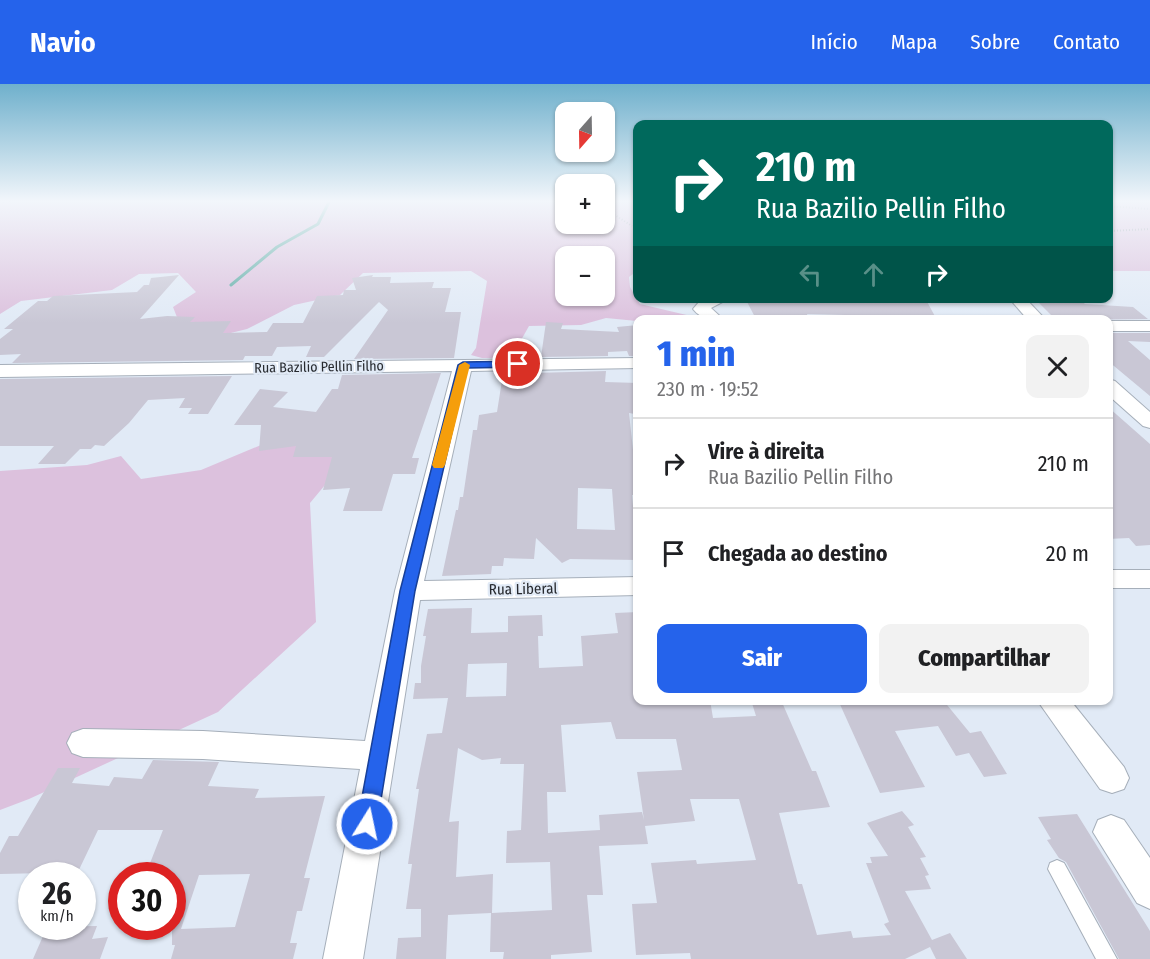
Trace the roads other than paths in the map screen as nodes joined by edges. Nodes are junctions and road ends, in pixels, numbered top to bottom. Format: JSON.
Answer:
{"nodes":[{"id":1,"x":710,"y":303,"type":"edge"},
{"id":2,"x":1021,"y":303,"type":"edge"},
{"id":3,"x":709,"y":315,"type":"edge"},
{"id":4,"x":1033,"y":315,"type":"edge"},
{"id":5,"x":1113,"y":326,"type":"edge"},
{"id":6,"x":1150,"y":326,"type":"edge"},
{"id":7,"x":633,"y":363,"type":"edge"},
{"id":8,"x":463,"y":365,"type":"junction"},
{"id":9,"x":0,"y":371,"type":"edge"},
{"id":10,"x":1113,"y":389,"type":"edge"},
{"id":11,"x":1150,"y":422,"type":"edge"},
{"id":12,"x":1113,"y":579,"type":"edge"},
{"id":13,"x":1150,"y":579,"type":"edge"},
{"id":14,"x":633,"y":586,"type":"edge"},
{"id":15,"x":408,"y":591,"type":"junction"},
{"id":16,"x":1056,"y":705,"type":"edge"},
{"id":17,"x":83,"y":743,"type":"dead end"},
{"id":18,"x":379,"y":756,"type":"junction"},
{"id":19,"x":1112,"y":778,"type":"dead end"},
{"id":20,"x":1111,"y":832,"type":"dead end"},
{"id":21,"x":1057,"y":869,"type":"dead end"},
{"id":22,"x":1150,"y":890,"type":"edge"},
{"id":23,"x":343,"y":959,"type":"edge"},
{"id":24,"x":1107,"y":959,"type":"edge"}],
"edges":[{"from":1,"to":3,"type":"street"},
{"from":2,"to":4,"type":"street"},
{"from":5,"to":6,"type":"street"},
{"from":7,"to":8,"type":"street","name":"Rua Bazilio Pellin Filho"},
{"from":8,"to":9,"type":"street","name":"Rua Bazilio Pellin Filho"},
{"from":8,"to":15,"type":"street"},
{"from":10,"to":11,"type":"street"},
{"from":12,"to":13,"type":"street"},
{"from":14,"to":15,"type":"street","name":"Rua Liberal"},
{"from":15,"to":18,"type":"street"},
{"from":16,"to":19,"type":"street"},
{"from":17,"to":18,"type":"street"},
{"from":18,"to":23,"type":"street"},
{"from":20,"to":22,"type":"street"},
{"from":21,"to":24,"type":"lane"}]}
